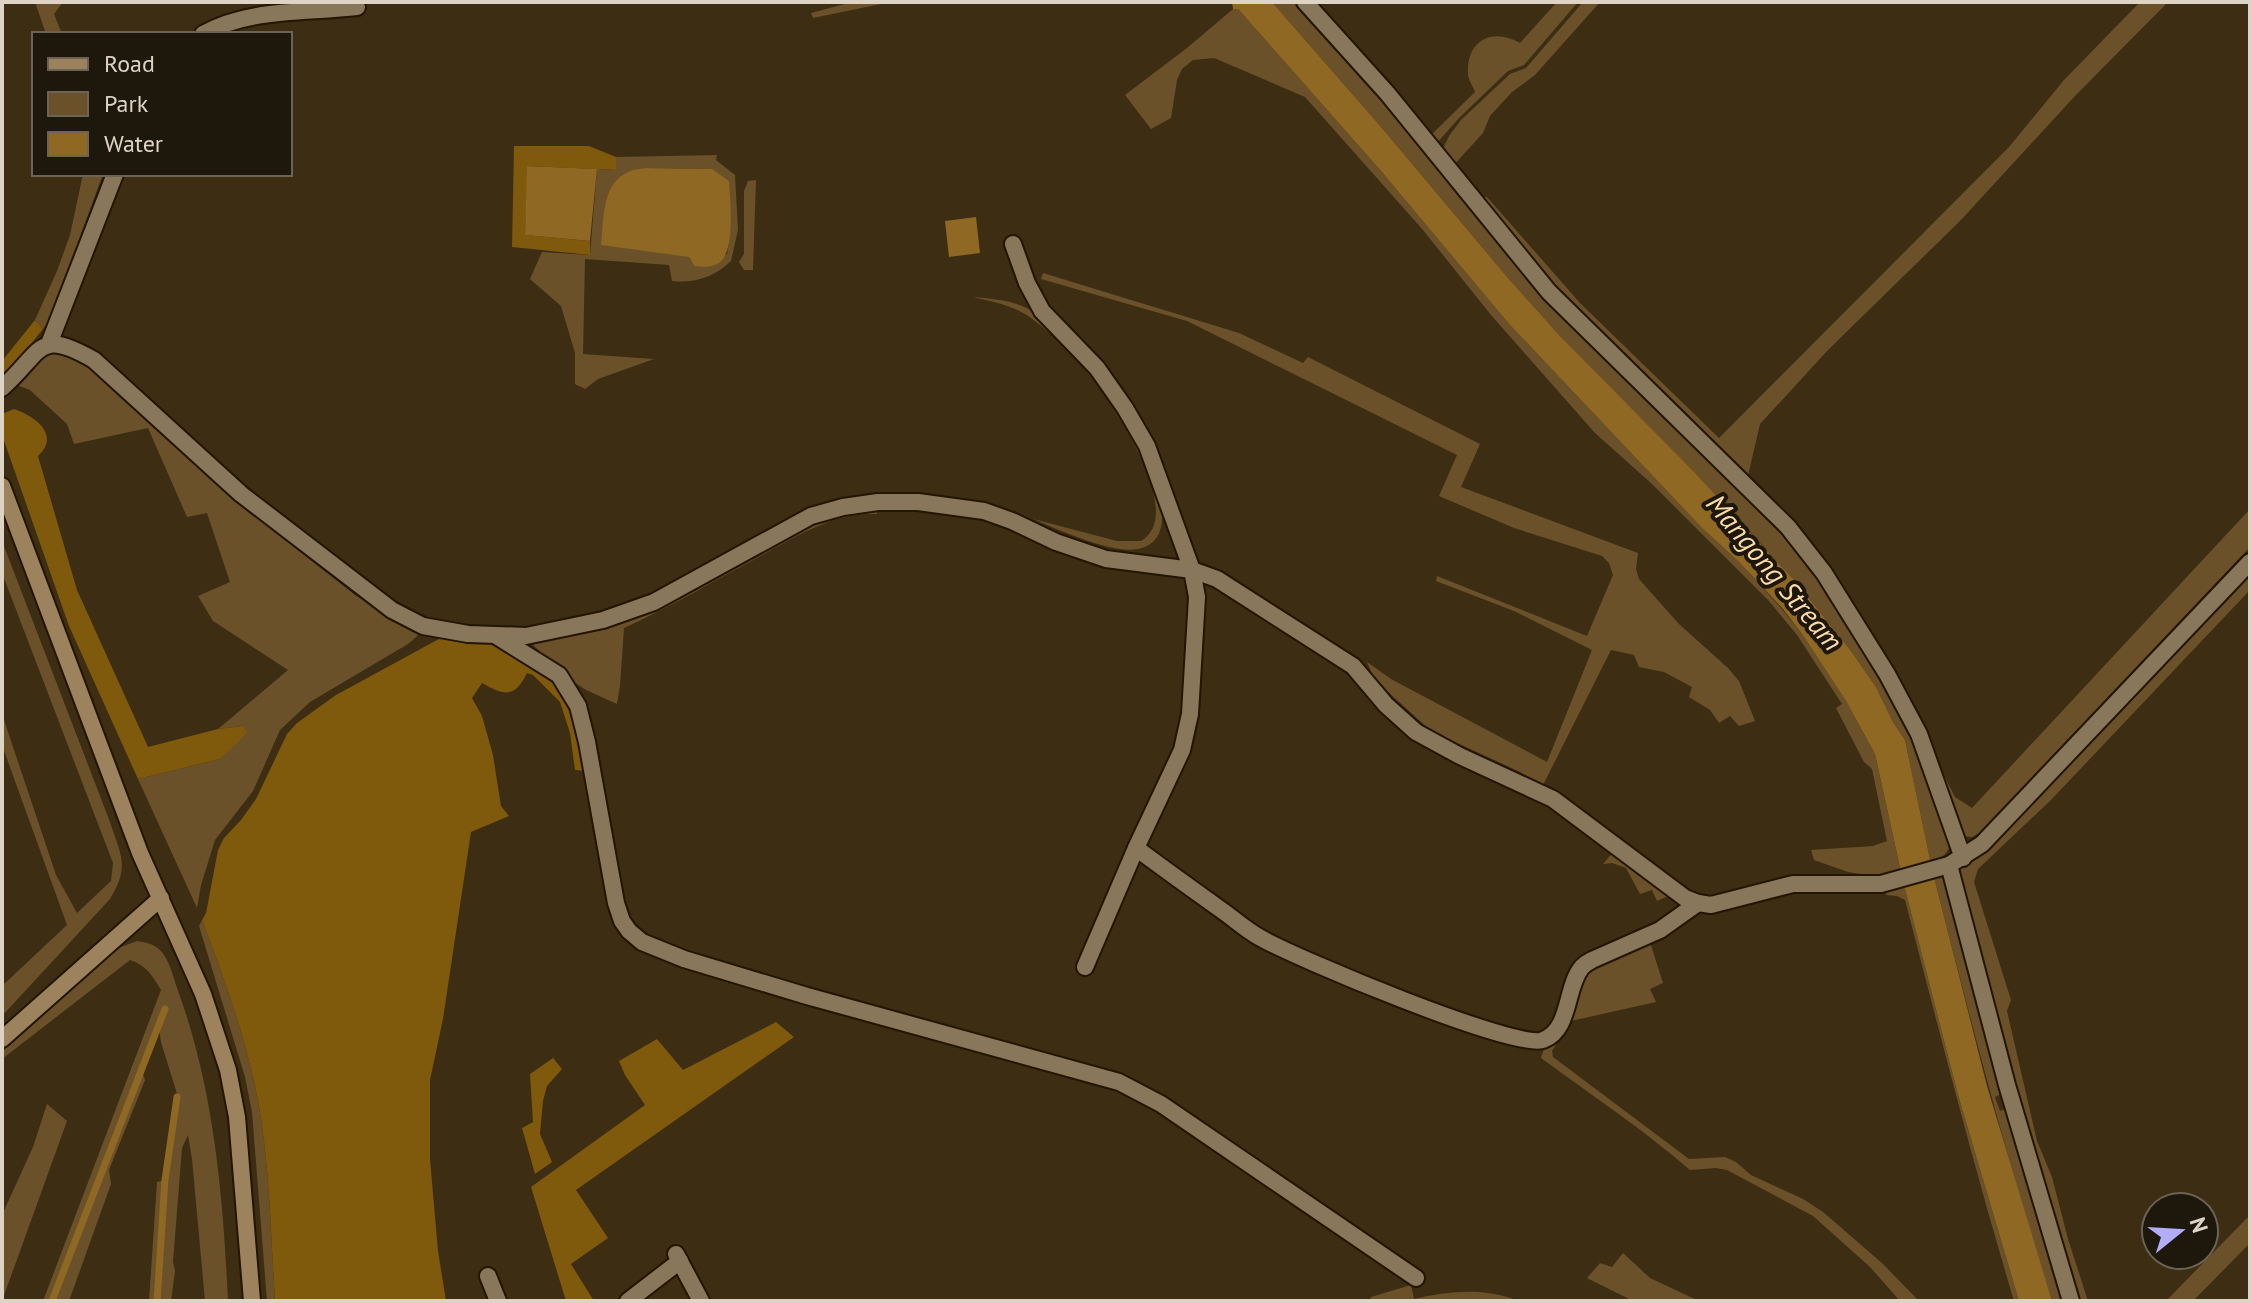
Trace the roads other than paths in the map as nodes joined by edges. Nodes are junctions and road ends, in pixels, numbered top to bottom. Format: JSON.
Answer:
{"nodes":[{"id":1,"x":1305,"y":2,"type":"edge"},
{"id":2,"x":357,"y":7,"type":"dead end"},
{"id":3,"x":206,"y":32,"type":"edge"},
{"id":4,"x":114,"y":176,"type":"edge"},
{"id":5,"x":1013,"y":244,"type":"dead end"},
{"id":6,"x":49,"y":344,"type":"junction"},
{"id":7,"x":2,"y":388,"type":"edge"},
{"id":8,"x":2,"y":486,"type":"edge"},
{"id":9,"x":2250,"y":562,"type":"edge"},
{"id":10,"x":1192,"y":570,"type":"junction"},
{"id":11,"x":497,"y":636,"type":"junction"},
{"id":12,"x":1136,"y":848,"type":"junction"},
{"id":13,"x":1949,"y":864,"type":"junction"},
{"id":14,"x":161,"y":898,"type":"junction"},
{"id":15,"x":1698,"y":903,"type":"junction"},
{"id":16,"x":1085,"y":967,"type":"dead end"},
{"id":17,"x":2,"y":1039,"type":"edge"},
{"id":18,"x":488,"y":1276,"type":"dead end"},
{"id":19,"x":1416,"y":1278,"type":"dead end"},
{"id":20,"x":252,"y":1301,"type":"edge"},
{"id":21,"x":498,"y":1301,"type":"edge"},
{"id":22,"x":628,"y":1301,"type":"edge"},
{"id":23,"x":701,"y":1301,"type":"edge"},
{"id":24,"x":2071,"y":1301,"type":"edge"}],
"edges":[{"from":1,"to":13,"type":"street"},
{"from":2,"to":3,"type":"street"},
{"from":4,"to":6,"type":"street"},
{"from":5,"to":10,"type":"street"},
{"from":6,"to":7,"type":"street"},
{"from":6,"to":11,"type":"street"},
{"from":8,"to":14,"type":"main road"},
{"from":9,"to":13,"type":"street"},
{"from":10,"to":11,"type":"street"},
{"from":10,"to":12,"type":"street"},
{"from":10,"to":15,"type":"street"},
{"from":11,"to":19,"type":"street"},
{"from":12,"to":15,"type":"street"},
{"from":12,"to":16,"type":"street"},
{"from":13,"to":15,"type":"street"},
{"from":13,"to":24,"type":"street"},
{"from":14,"to":17,"type":"main road"},
{"from":14,"to":20,"type":"main road"},
{"from":18,"to":21,"type":"street"},
{"from":22,"to":23,"type":"street"}]}
